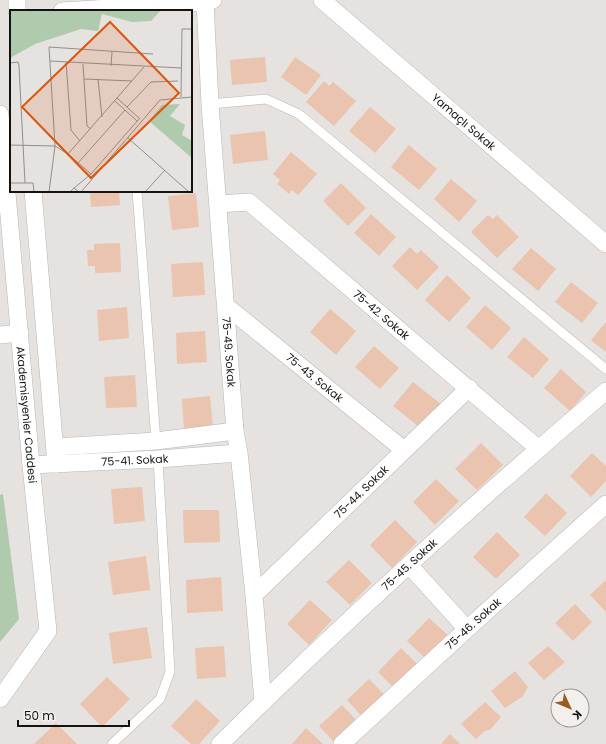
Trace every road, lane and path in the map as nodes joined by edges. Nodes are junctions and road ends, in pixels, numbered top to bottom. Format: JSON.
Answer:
{"nodes":[{"id":1,"x":322,"y":0,"type":"edge"},
{"id":2,"x":208,"y":1,"type":"edge"},
{"id":3,"x":123,"y":9,"type":"edge"},
{"id":4,"x":92,"y":10,"type":"edge"},
{"id":5,"x":210,"y":104,"type":"junction"},
{"id":6,"x":0,"y":114,"type":"edge"},
{"id":7,"x":33,"y":192,"type":"edge"},
{"id":8,"x":137,"y":192,"type":"edge"},
{"id":9,"x":218,"y":204,"type":"junction"},
{"id":10,"x":606,"y":244,"type":"edge"},
{"id":11,"x":226,"y":306,"type":"junction"},
{"id":12,"x":20,"y":333,"type":"junction"},
{"id":13,"x":0,"y":335,"type":"edge"},
{"id":14,"x":606,"y":369,"type":"edge"},
{"id":15,"x":469,"y":388,"type":"junction"},
{"id":16,"x":606,"y":391,"type":"edge"},
{"id":17,"x":235,"y":431,"type":"junction"},
{"id":18,"x":156,"y":441,"type":"junction"},
{"id":19,"x":55,"y":447,"type":"junction"},
{"id":20,"x":538,"y":449,"type":"junction"},
{"id":21,"x":404,"y":450,"type":"junction"},
{"id":22,"x":239,"y":453,"type":"junction"},
{"id":23,"x":158,"y":459,"type":"junction"},
{"id":24,"x":56,"y":464,"type":"junction"},
{"id":25,"x":32,"y":465,"type":"junction"},
{"id":26,"x":606,"y":504,"type":"edge"},
{"id":27,"x":408,"y":565,"type":"junction"},
{"id":28,"x":254,"y":595,"type":"junction"},
{"id":29,"x":467,"y":628,"type":"junction"},
{"id":30,"x":0,"y":699,"type":"edge"},
{"id":31,"x":263,"y":702,"type":"junction"},
{"id":32,"x":112,"y":744,"type":"edge"},
{"id":33,"x":220,"y":744,"type":"edge"},
{"id":34,"x":342,"y":744,"type":"edge"}],
"edges":[{"from":1,"to":10,"type":"street","name":"Yamaçlı Sokak"},
{"from":2,"to":3,"type":"street"},
{"from":2,"to":5,"type":"street","name":"75-49. Sokak"},
{"from":3,"to":4,"type":"street"},
{"from":5,"to":9,"type":"street","name":"75-49. Sokak"},
{"from":5,"to":14,"type":"lane"},
{"from":6,"to":12,"type":"street","name":"Akademisyenler Caddesi"},
{"from":7,"to":19,"type":"street"},
{"from":8,"to":18,"type":"lane"},
{"from":9,"to":11,"type":"street","name":"75-49. Sokak"},
{"from":9,"to":15,"type":"street","name":"75-42. Sokak"},
{"from":11,"to":17,"type":"street","name":"75-49. Sokak"},
{"from":11,"to":21,"type":"street","name":"75-43. Sokak"},
{"from":12,"to":13,"type":"street"},
{"from":12,"to":25,"type":"street","name":"Akademisyenler Caddesi"},
{"from":15,"to":20,"type":"street","name":"75-42. Sokak"},
{"from":15,"to":21,"type":"street","name":"75-44. Sokak"},
{"from":16,"to":20,"type":"street","name":"75-45. Sokak"},
{"from":17,"to":18,"type":"street","name":"75-41. Sokak"},
{"from":17,"to":22,"type":"street","name":"75-49. Sokak"},
{"from":18,"to":19,"type":"street","name":"75-41. Sokak"},
{"from":19,"to":24,"type":"street"},
{"from":20,"to":27,"type":"street","name":"75-45. Sokak"},
{"from":21,"to":28,"type":"street","name":"75-44. Sokak"},
{"from":22,"to":23,"type":"street","name":"75-41. Sokak"},
{"from":22,"to":28,"type":"street","name":"75-49. Sokak"},
{"from":23,"to":24,"type":"street","name":"75-41. Sokak"},
{"from":23,"to":32,"type":"lane"},
{"from":24,"to":25,"type":"street","name":"75-41. Sokak"},
{"from":25,"to":30,"type":"street","name":"Akademisyenler Caddesi"},
{"from":26,"to":29,"type":"street","name":"75-46. Sokak"},
{"from":27,"to":29,"type":"street"},
{"from":27,"to":31,"type":"street","name":"75-45. Sokak"},
{"from":28,"to":31,"type":"street","name":"75-49. Sokak"},
{"from":29,"to":34,"type":"street","name":"75-46. Sokak"},
{"from":31,"to":33,"type":"street","name":"75-45. Sokak"}]}
